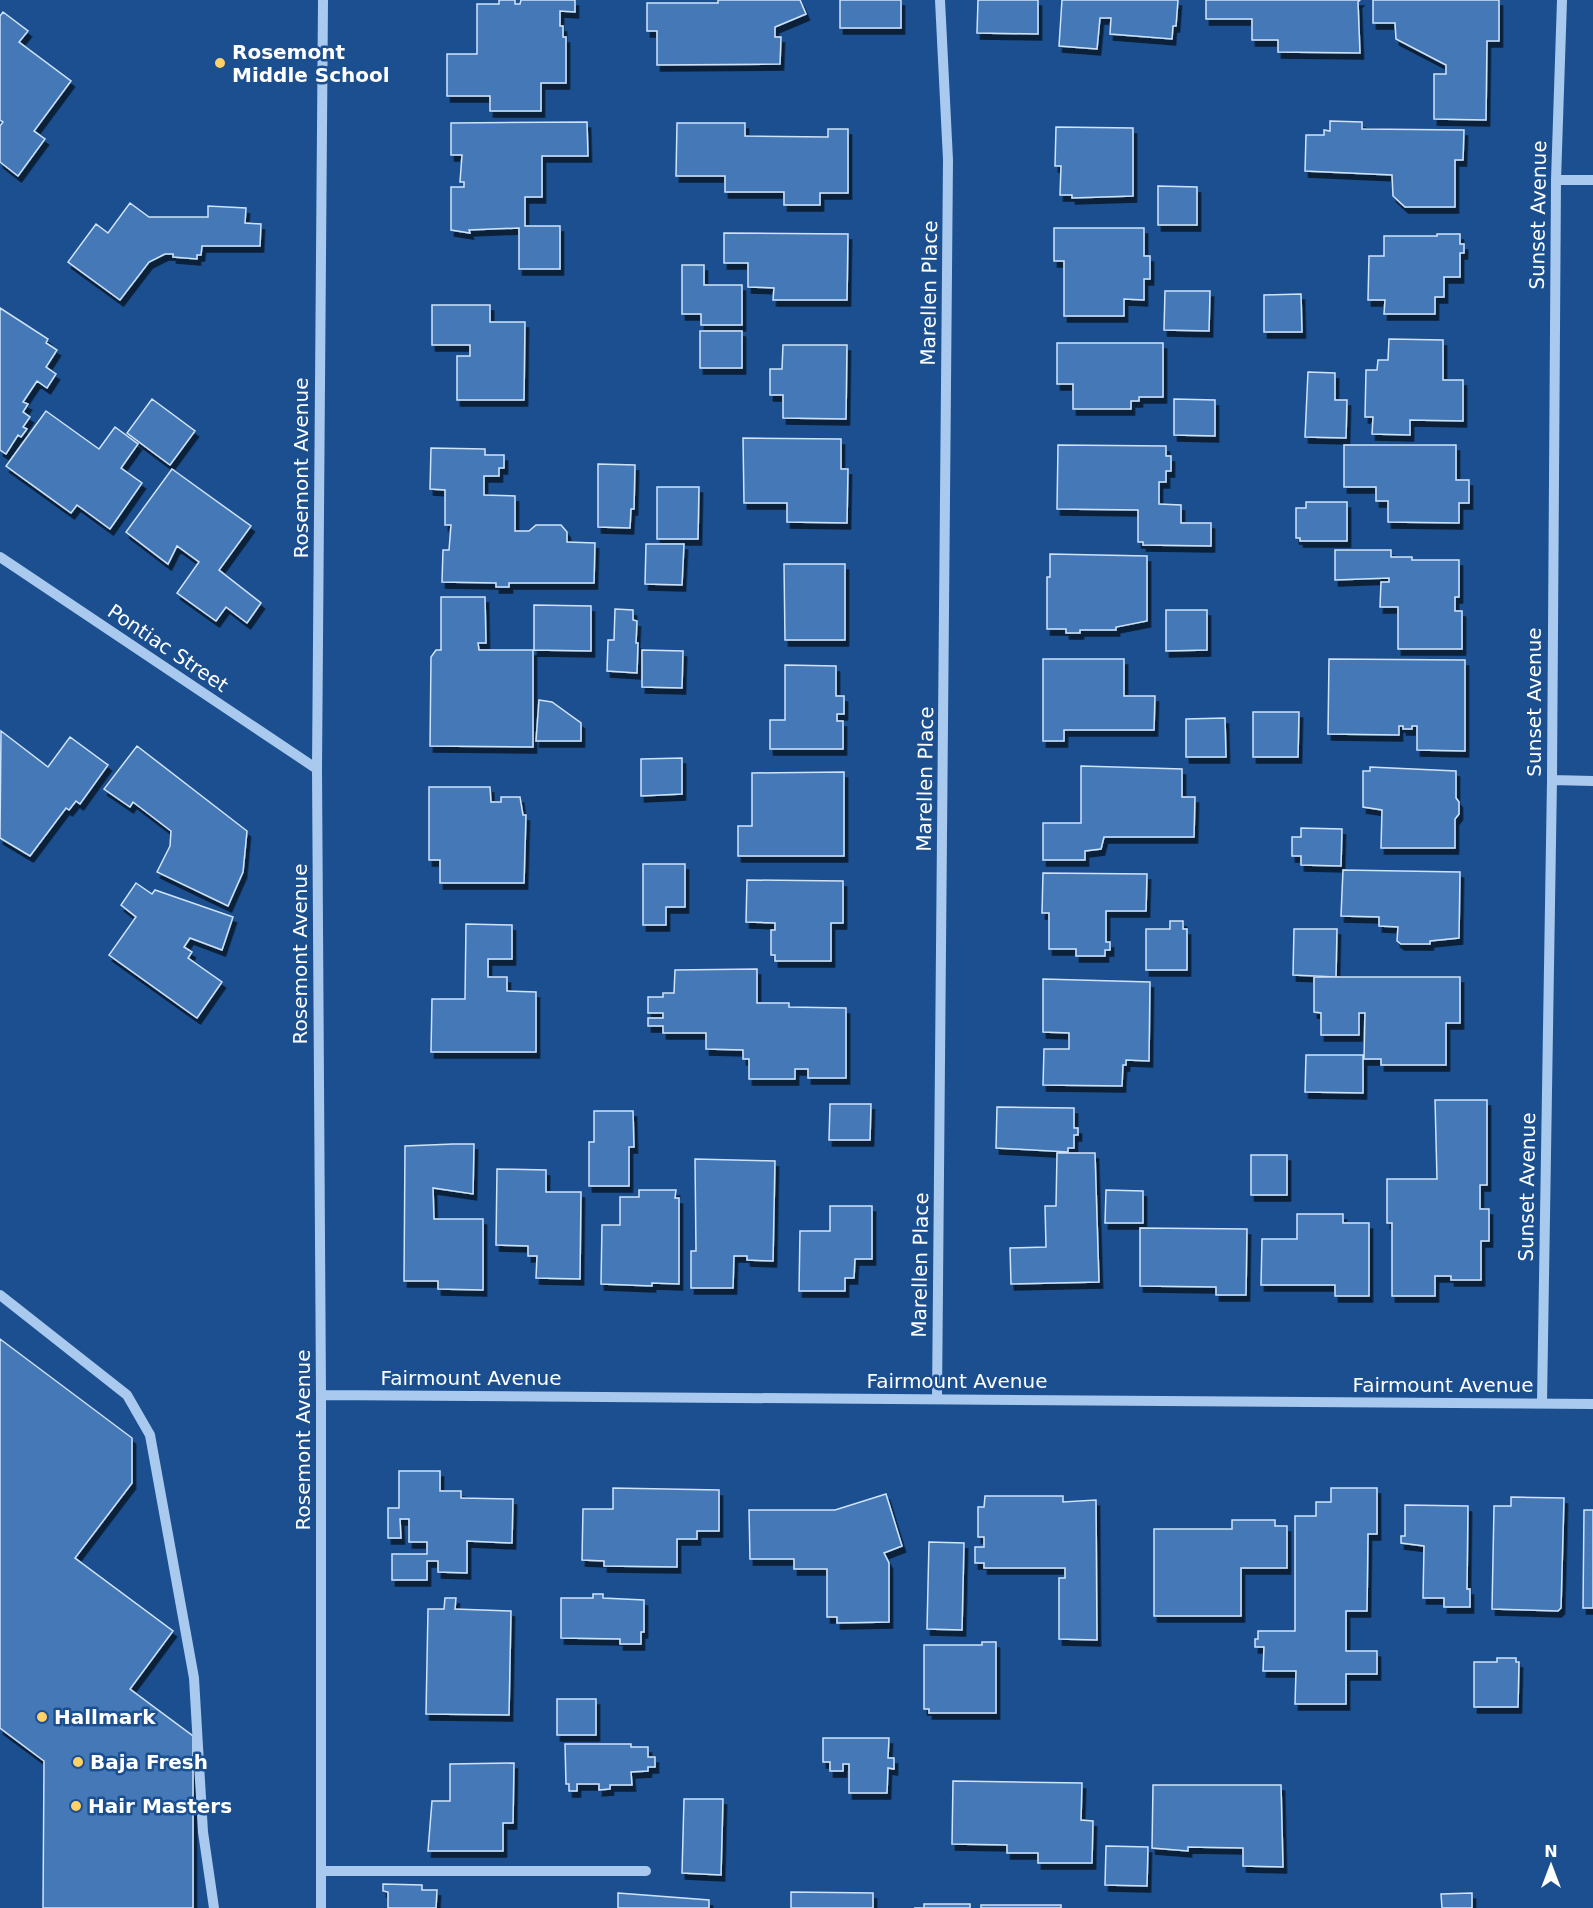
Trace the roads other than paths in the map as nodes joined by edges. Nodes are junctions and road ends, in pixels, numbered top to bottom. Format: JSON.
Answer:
{"nodes":[{"id":1,"x":323,"y":0,"type":"edge"},
{"id":2,"x":940,"y":0,"type":"edge"},
{"id":3,"x":1562,"y":0,"type":"edge"},
{"id":4,"x":1556,"y":180,"type":"junction"},
{"id":5,"x":1593,"y":180,"type":"edge"},
{"id":6,"x":0,"y":557,"type":"edge"},
{"id":7,"x":317,"y":770,"type":"junction"},
{"id":8,"x":1552,"y":780,"type":"junction"},
{"id":9,"x":1593,"y":781,"type":"edge"},
{"id":10,"x":0,"y":1295,"type":"edge"},
{"id":11,"x":321,"y":1395,"type":"junction"},
{"id":12,"x":937,"y":1399,"type":"junction"},
{"id":13,"x":1542,"y":1403,"type":"junction"},
{"id":14,"x":1593,"y":1404,"type":"edge"},
{"id":15,"x":321,"y":1871,"type":"junction"},
{"id":16,"x":646,"y":1871,"type":"dead end"},
{"id":17,"x":214,"y":1908,"type":"edge"},
{"id":18,"x":321,"y":1908,"type":"edge"}],
"edges":[{"from":1,"to":7,"type":"street","name":"Rosemont Avenue"},
{"from":2,"to":12,"type":"street","name":"Marellen Place"},
{"from":3,"to":4,"type":"street","name":"Sunset Avenue"},
{"from":4,"to":5,"type":"street"},
{"from":4,"to":8,"type":"street","name":"Sunset Avenue"},
{"from":6,"to":7,"type":"street","name":"Pontiac Street"},
{"from":7,"to":11,"type":"street","name":"Rosemont Avenue"},
{"from":8,"to":9,"type":"street"},
{"from":8,"to":13,"type":"street","name":"Sunset Avenue"},
{"from":10,"to":17,"type":"street"},
{"from":11,"to":12,"type":"street","name":"Fairmount Avenue"},
{"from":11,"to":15,"type":"street","name":"Rosemont Avenue"},
{"from":12,"to":13,"type":"street","name":"Fairmount Avenue"},
{"from":13,"to":14,"type":"street","name":"Fairmount Avenue"},
{"from":15,"to":16,"type":"street"},
{"from":15,"to":18,"type":"street","name":"Rosemont Avenue"}]}
